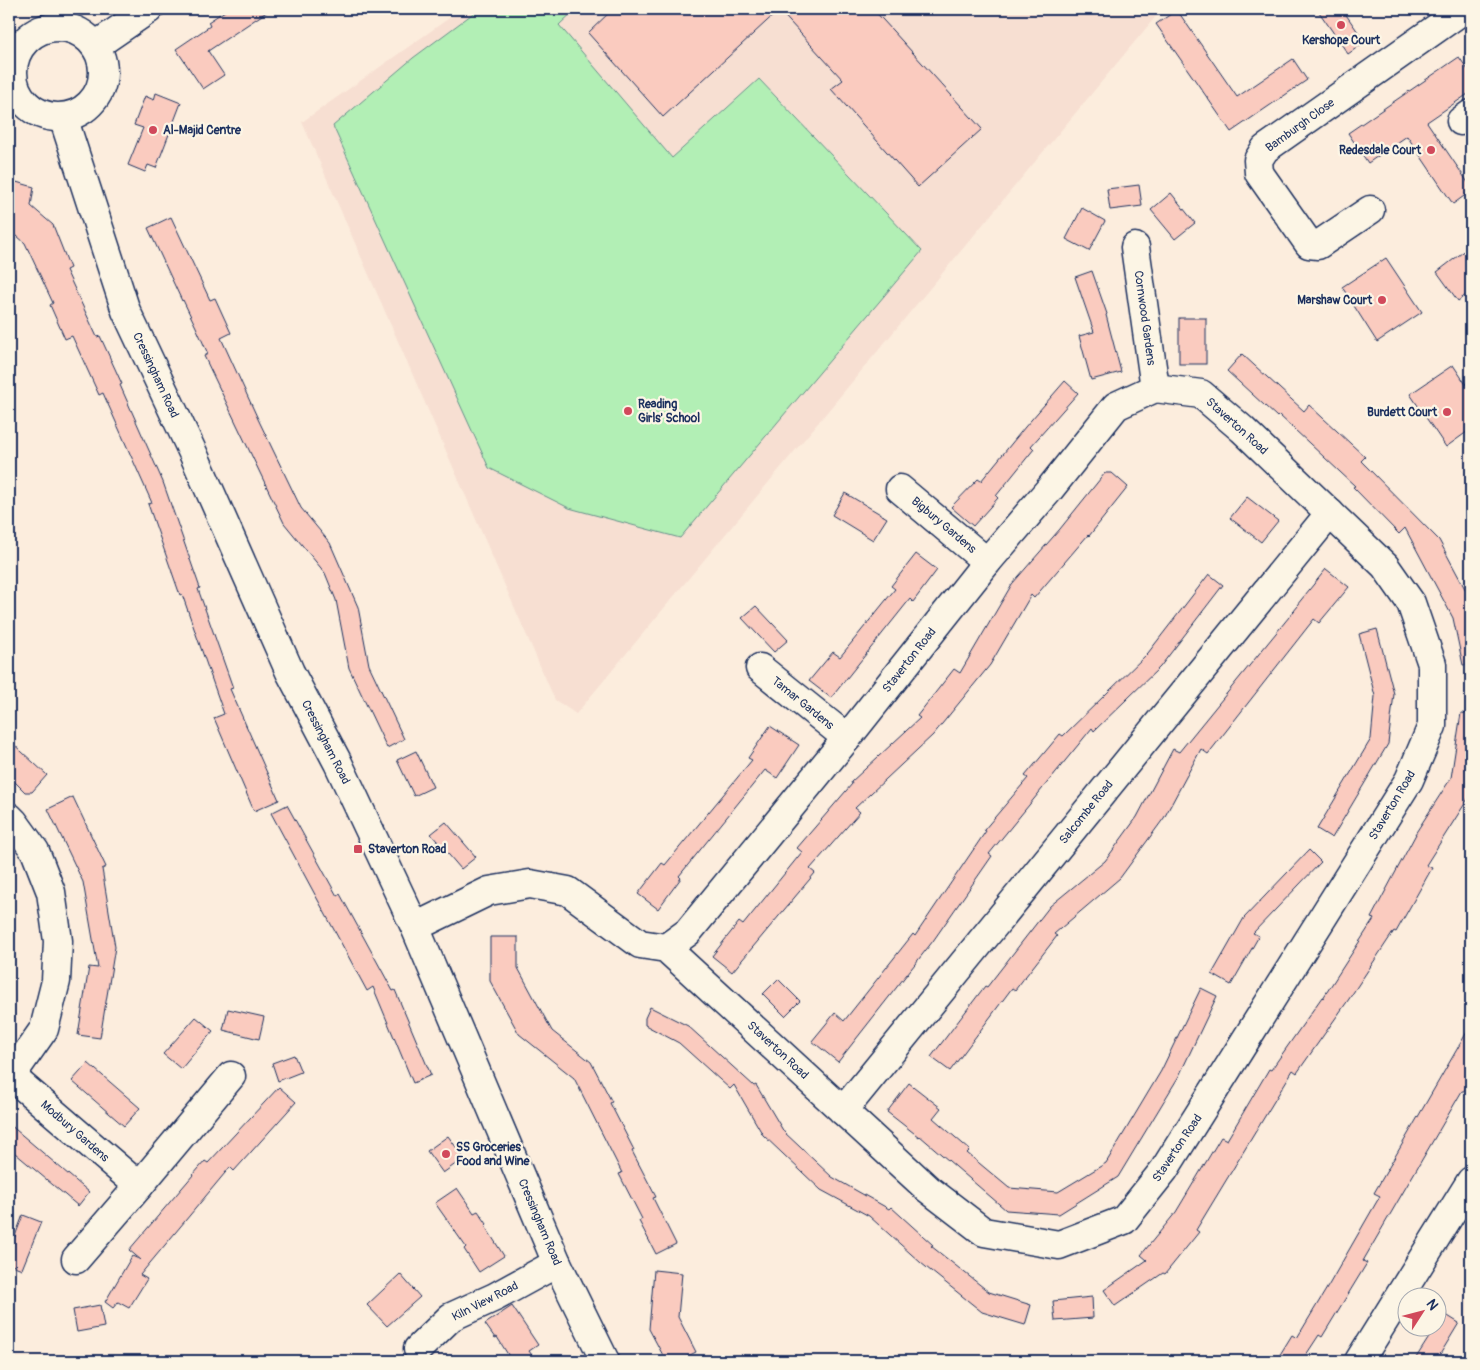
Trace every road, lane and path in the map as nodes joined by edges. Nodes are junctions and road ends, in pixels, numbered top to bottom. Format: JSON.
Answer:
{"nodes":[{"id":1,"x":149,"y":9,"type":"edge"},
{"id":2,"x":1465,"y":15,"type":"edge"},
{"id":3,"x":51,"y":18,"type":"edge"},
{"id":4,"x":15,"y":40,"type":"edge"},
{"id":5,"x":95,"y":46,"type":"junction"},
{"id":6,"x":16,"y":110,"type":"edge"},
{"id":7,"x":63,"y":118,"type":"junction"},
{"id":8,"x":1370,"y":210,"type":"dead end"},
{"id":9,"x":1135,"y":247,"type":"dead end"},
{"id":10,"x":1154,"y":388,"type":"junction"},
{"id":11,"x":900,"y":489,"type":"dead end"},
{"id":12,"x":1330,"y":513,"type":"junction"},
{"id":13,"x":987,"y":562,"type":"junction"},
{"id":14,"x":760,"y":668,"type":"dead end"},
{"id":15,"x":847,"y":738,"type":"junction"},
{"id":16,"x":9,"y":817,"type":"edge"},
{"id":17,"x":415,"y":927,"type":"junction"},
{"id":18,"x":666,"y":948,"type":"junction"},
{"id":19,"x":231,"y":1076,"type":"dead end"},
{"id":20,"x":10,"y":1078,"type":"edge"},
{"id":21,"x":843,"y":1110,"type":"junction"},
{"id":22,"x":1471,"y":1181,"type":"edge"},
{"id":23,"x":139,"y":1186,"type":"junction"},
{"id":24,"x":76,"y":1259,"type":"dead end"},
{"id":25,"x":557,"y":1263,"type":"junction"},
{"id":26,"x":418,"y":1349,"type":"dead end"},
{"id":27,"x":606,"y":1361,"type":"edge"},
{"id":28,"x":1360,"y":1361,"type":"edge"}],
"edges":[{"from":1,"to":5,"type":"street"},
{"from":2,"to":8,"type":"street","name":"Bamburgh Close"},
{"from":3,"to":4,"type":"street"},
{"from":3,"to":5,"type":"street"},
{"from":4,"to":6,"type":"street"},
{"from":5,"to":7,"type":"street"},
{"from":6,"to":7,"type":"street"},
{"from":7,"to":17,"type":"street","name":"Cressingham Road"},
{"from":9,"to":10,"type":"street","name":"Cornwood Gardens"},
{"from":10,"to":12,"type":"street","name":"Staverton Road"},
{"from":10,"to":13,"type":"street","name":"Staverton Road"},
{"from":11,"to":13,"type":"street","name":"Bigbury Gardens"},
{"from":12,"to":21,"type":"street","name":"Salcombe Road"},
{"from":12,"to":21,"type":"street","name":"Staverton Road"},
{"from":13,"to":15,"type":"street","name":"Staverton Road"},
{"from":14,"to":15,"type":"street","name":"Tamar Gardens"},
{"from":15,"to":18,"type":"street","name":"Staverton Road"},
{"from":16,"to":20,"type":"street"},
{"from":17,"to":18,"type":"street"},
{"from":17,"to":25,"type":"street","name":"Cressingham Road"},
{"from":18,"to":21,"type":"street","name":"Staverton Road"},
{"from":19,"to":23,"type":"street"},
{"from":20,"to":23,"type":"street","name":"Modbury Gardens"},
{"from":22,"to":28,"type":"street"},
{"from":23,"to":24,"type":"street"},
{"from":25,"to":26,"type":"street","name":"Kiln View Road"},
{"from":25,"to":27,"type":"street","name":"Cressingham Road"}]}
